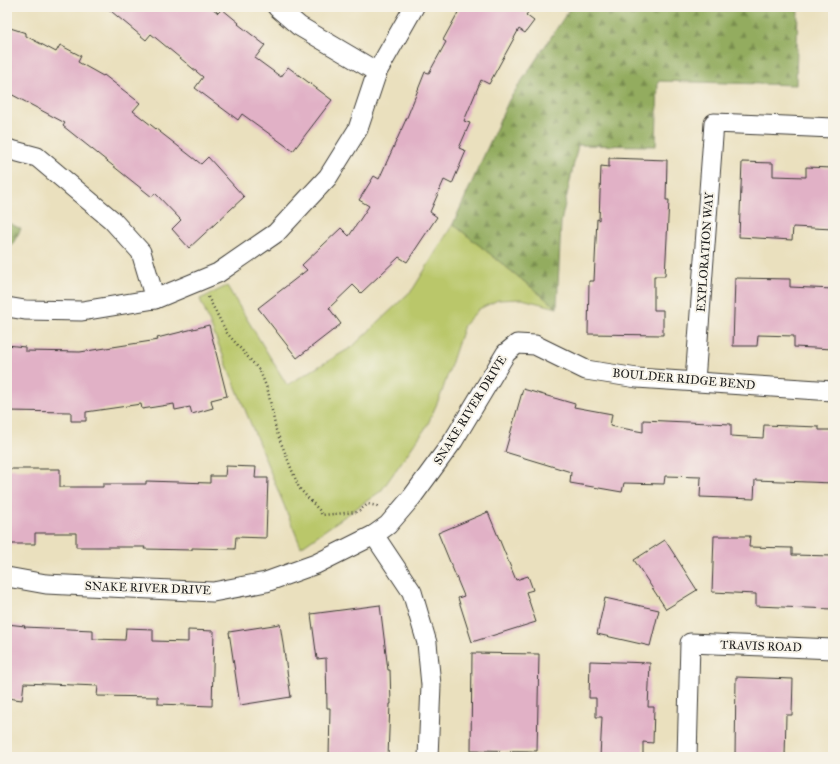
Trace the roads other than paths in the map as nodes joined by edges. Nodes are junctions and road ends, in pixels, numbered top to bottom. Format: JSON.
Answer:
{"nodes":[{"id":1,"x":278,"y":7,"type":"edge"},
{"id":2,"x":414,"y":7,"type":"edge"},
{"id":3,"x":377,"y":72,"type":"junction"},
{"id":4,"x":833,"y":128,"type":"edge"},
{"id":5,"x":7,"y":149,"type":"edge"},
{"id":6,"x":155,"y":299,"type":"junction"},
{"id":7,"x":7,"y":307,"type":"edge"},
{"id":8,"x":518,"y":344,"type":"joint"},
{"id":9,"x":695,"y":381,"type":"junction"},
{"id":10,"x":833,"y":391,"type":"edge"},
{"id":11,"x":381,"y":530,"type":"junction"},
{"id":12,"x":7,"y":577,"type":"edge"},
{"id":13,"x":833,"y":649,"type":"edge"},
{"id":14,"x":428,"y":757,"type":"edge"},
{"id":15,"x":686,"y":757,"type":"edge"}],
"edges":[{"from":1,"to":3,"type":"street"},
{"from":2,"to":3,"type":"street"},
{"from":3,"to":6,"type":"street"},
{"from":4,"to":9,"type":"street","name":"EXPLORATION WAY"},
{"from":5,"to":6,"type":"street"},
{"from":6,"to":7,"type":"street"},
{"from":8,"to":9,"type":"street","name":"BOULDER RIDGE BEND"},
{"from":8,"to":11,"type":"street","name":"SNAKE RIVER DRIVE"},
{"from":9,"to":10,"type":"street","name":"BOULDER RIDGE BEND"},
{"from":11,"to":12,"type":"street","name":"SNAKE RIVER DRIVE"},
{"from":11,"to":14,"type":"street"},
{"from":13,"to":15,"type":"street","name":"TRAVIS ROAD"}]}
